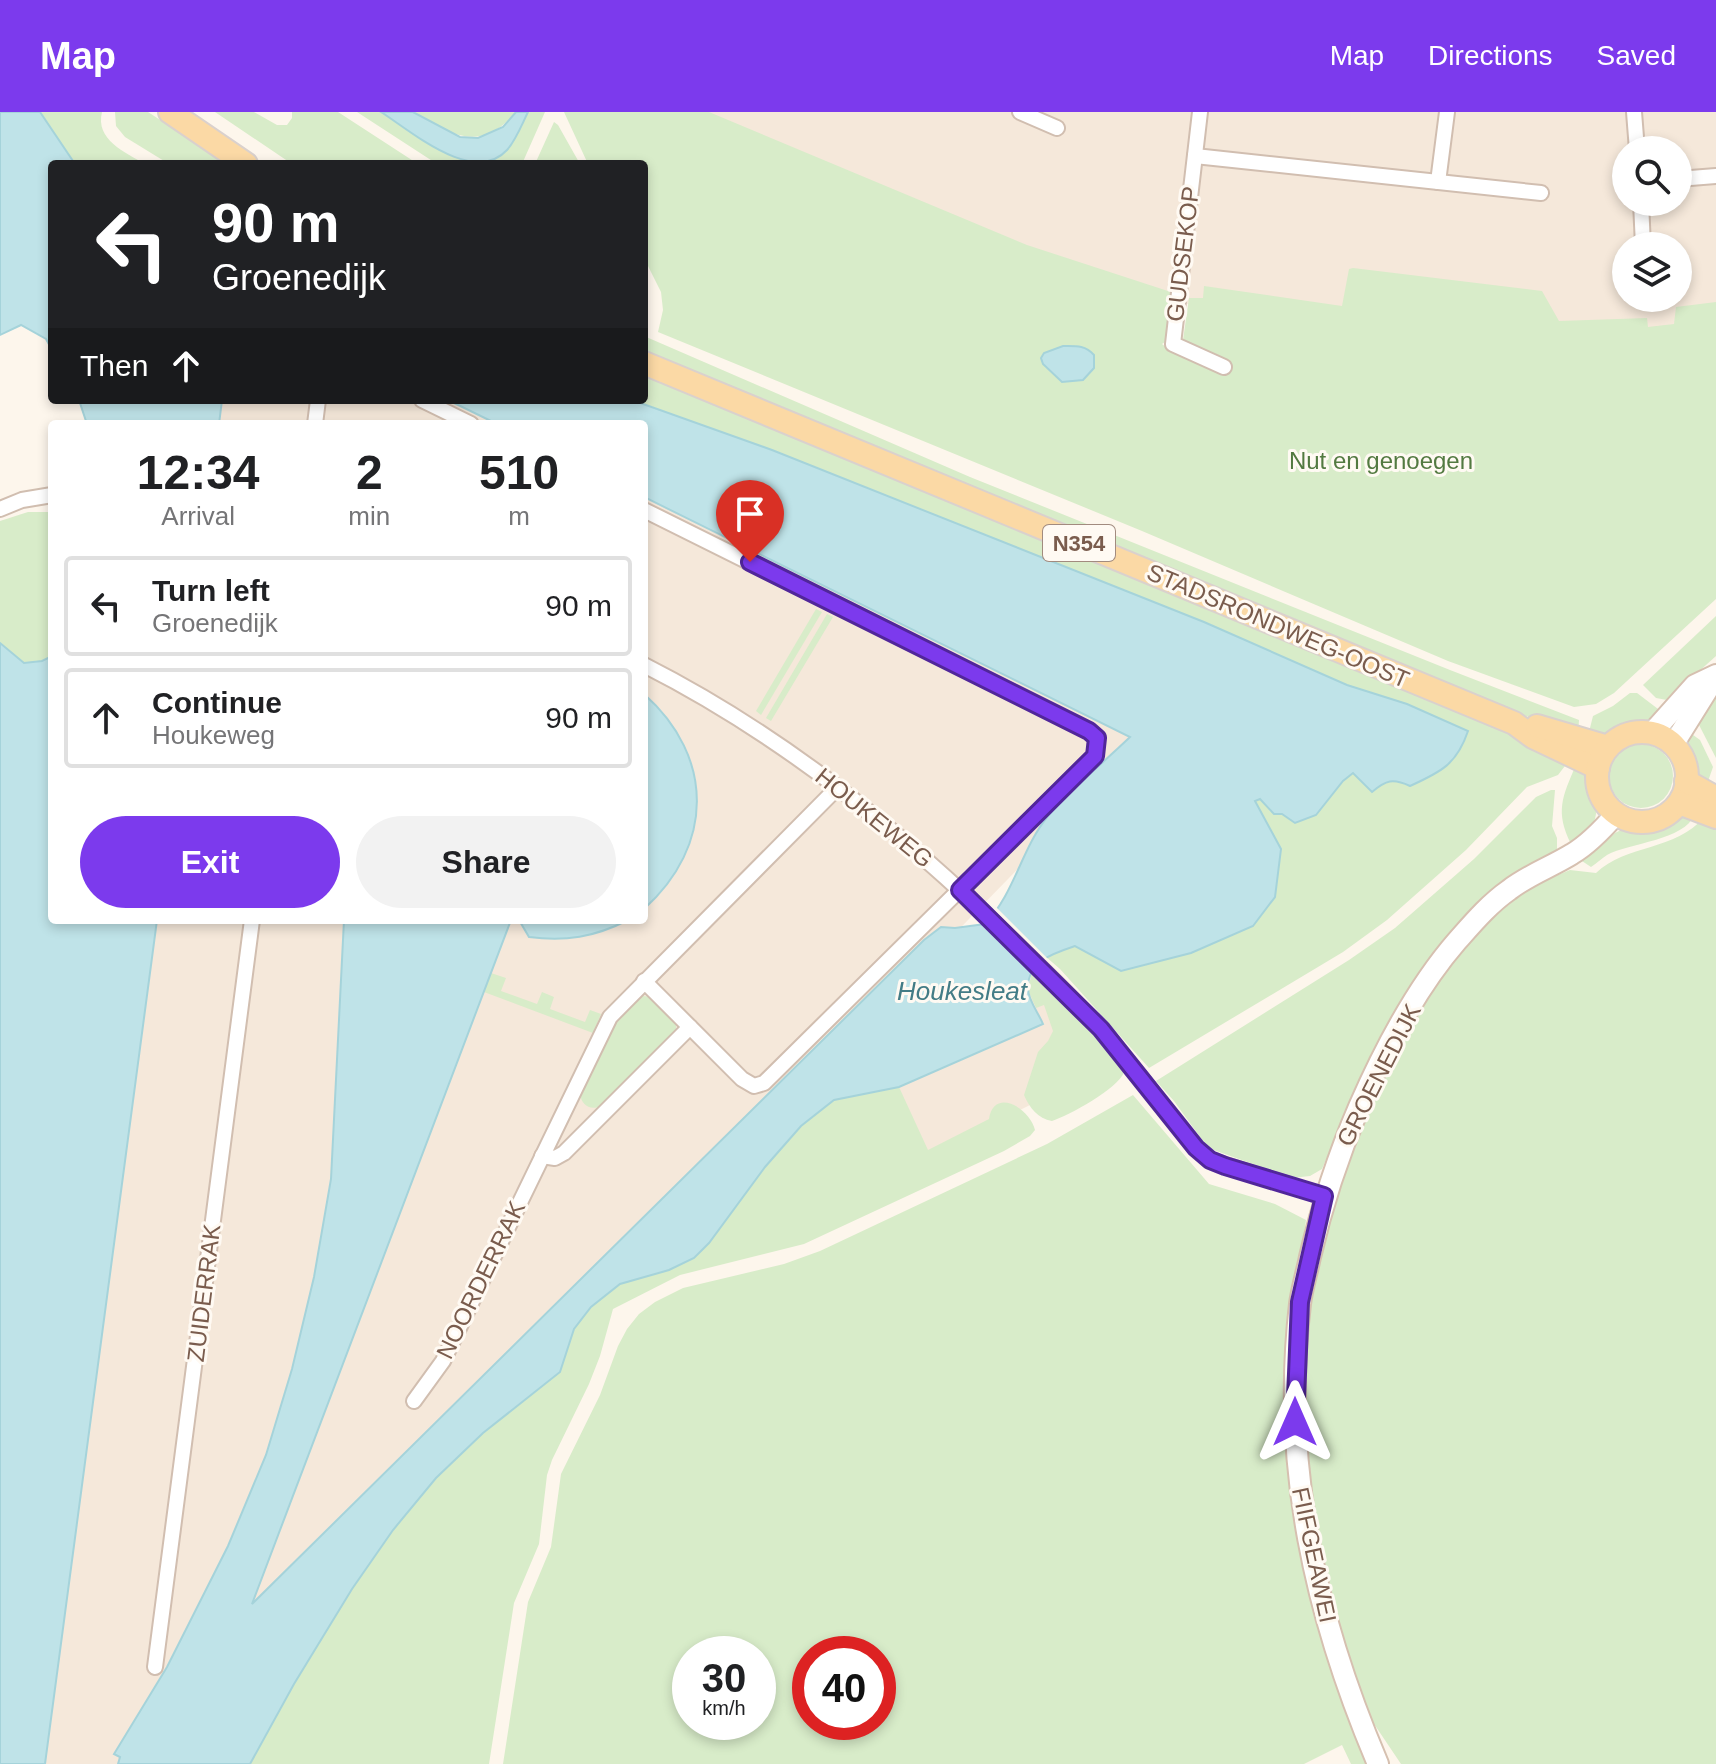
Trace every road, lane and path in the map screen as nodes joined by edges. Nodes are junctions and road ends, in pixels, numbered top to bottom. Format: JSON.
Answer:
{"nodes":[{"id":1,"x":170,"y":112,"type":"edge"},
{"id":2,"x":1020,"y":112,"type":"edge"},
{"id":3,"x":1200,"y":112,"type":"edge"},
{"id":4,"x":1447,"y":112,"type":"edge"},
{"id":5,"x":1634,"y":112,"type":"edge"},
{"id":6,"x":1057,"y":128,"type":"dead end"},
{"id":7,"x":1636,"y":136,"type":"edge"},
{"id":8,"x":1195,"y":156,"type":"junction"},
{"id":9,"x":240,"y":160,"type":"edge"},
{"id":10,"x":1716,"y":176,"type":"edge"},
{"id":11,"x":1692,"y":178,"type":"edge"},
{"id":12,"x":1438,"y":182,"type":"junction"},
{"id":13,"x":1541,"y":193,"type":"dead end"},
{"id":14,"x":648,"y":365,"type":"edge"},
{"id":15,"x":1224,"y":367,"type":"dead end"},
{"id":16,"x":430,"y":404,"type":"edge"},
{"id":17,"x":463,"y":420,"type":"edge"},
{"id":18,"x":48,"y":496,"type":"edge"},
{"id":19,"x":0,"y":509,"type":"edge"},
{"id":20,"x":648,"y":512,"type":"edge"},
{"id":21,"x":648,"y":667,"type":"edge"},
{"id":22,"x":1716,"y":675,"type":"edge"},
{"id":23,"x":1652,"y":733,"type":"junction"},
{"id":24,"x":1673,"y":745,"type":"junction"},
{"id":25,"x":1603,"y":758,"type":"junction"},
{"id":26,"x":1686,"y":781,"type":"junction"},
{"id":27,"x":838,"y":787,"type":"junction"},
{"id":28,"x":1716,"y":798,"type":"edge"},
{"id":29,"x":1679,"y":803,"type":"junction"},
{"id":30,"x":1616,"y":814,"type":"junction"},
{"id":31,"x":1716,"y":817,"type":"edge"},
{"id":32,"x":960,"y":890,"type":"junction"},
{"id":33,"x":251,"y":924,"type":"edge"},
{"id":34,"x":644,"y":981,"type":"junction"},
{"id":35,"x":690,"y":1027,"type":"junction"},
{"id":36,"x":542,"y":1156,"type":"junction"},
{"id":37,"x":1324,"y":1196,"type":"junction"},
{"id":38,"x":414,"y":1401,"type":"dead end"},
{"id":39,"x":155,"y":1667,"type":"dead end"},
{"id":40,"x":1378,"y":1764,"type":"edge"}],
"edges":[{"from":1,"to":9,"type":"main road"},
{"from":2,"to":6,"type":"street"},
{"from":3,"to":8,"type":"street","name":"GUDSEKOP"},
{"from":4,"to":12,"type":"street"},
{"from":5,"to":7,"type":"street"},
{"from":8,"to":12,"type":"street","name":"GUDSEKOP"},
{"from":8,"to":15,"type":"street","name":"GUDSEKOP"},
{"from":10,"to":11,"type":"street"},
{"from":12,"to":13,"type":"street","name":"GUDSEKOP"},
{"from":14,"to":25,"type":"main road","name":"STADSRONDWEG-OOST","number":"N354"},
{"from":16,"to":17,"type":"street"},
{"from":18,"to":19,"type":"street"},
{"from":20,"to":32,"type":"street"},
{"from":21,"to":27,"type":"street","name":"HOUKEWEG"},
{"from":22,"to":23,"type":"street"},
{"from":22,"to":24,"type":"street"},
{"from":23,"to":24,"type":"main road"},
{"from":23,"to":25,"type":"main road"},
{"from":24,"to":26,"type":"main road"},
{"from":25,"to":30,"type":"main road"},
{"from":26,"to":28,"type":"main road"},
{"from":26,"to":29,"type":"main road"},
{"from":27,"to":32,"type":"street","name":"HOUKEWEG"},
{"from":27,"to":34,"type":"street","name":"NOORDERRAK"},
{"from":29,"to":30,"type":"main road"},
{"from":29,"to":31,"type":"main road"},
{"from":30,"to":37,"type":"street","name":"GROENEDIJK"},
{"from":32,"to":35,"type":"street"},
{"from":32,"to":37,"type":"street","name":"HOUKEWEG"},
{"from":33,"to":39,"type":"street","name":"ZUIDERRAK"},
{"from":34,"to":35,"type":"street"},
{"from":34,"to":36,"type":"street","name":"NOORDERRAK"},
{"from":35,"to":36,"type":"street"},
{"from":36,"to":38,"type":"street","name":"NOORDERRAK"},
{"from":37,"to":40,"type":"street","name":"FIIFGEAWEI"}]}
